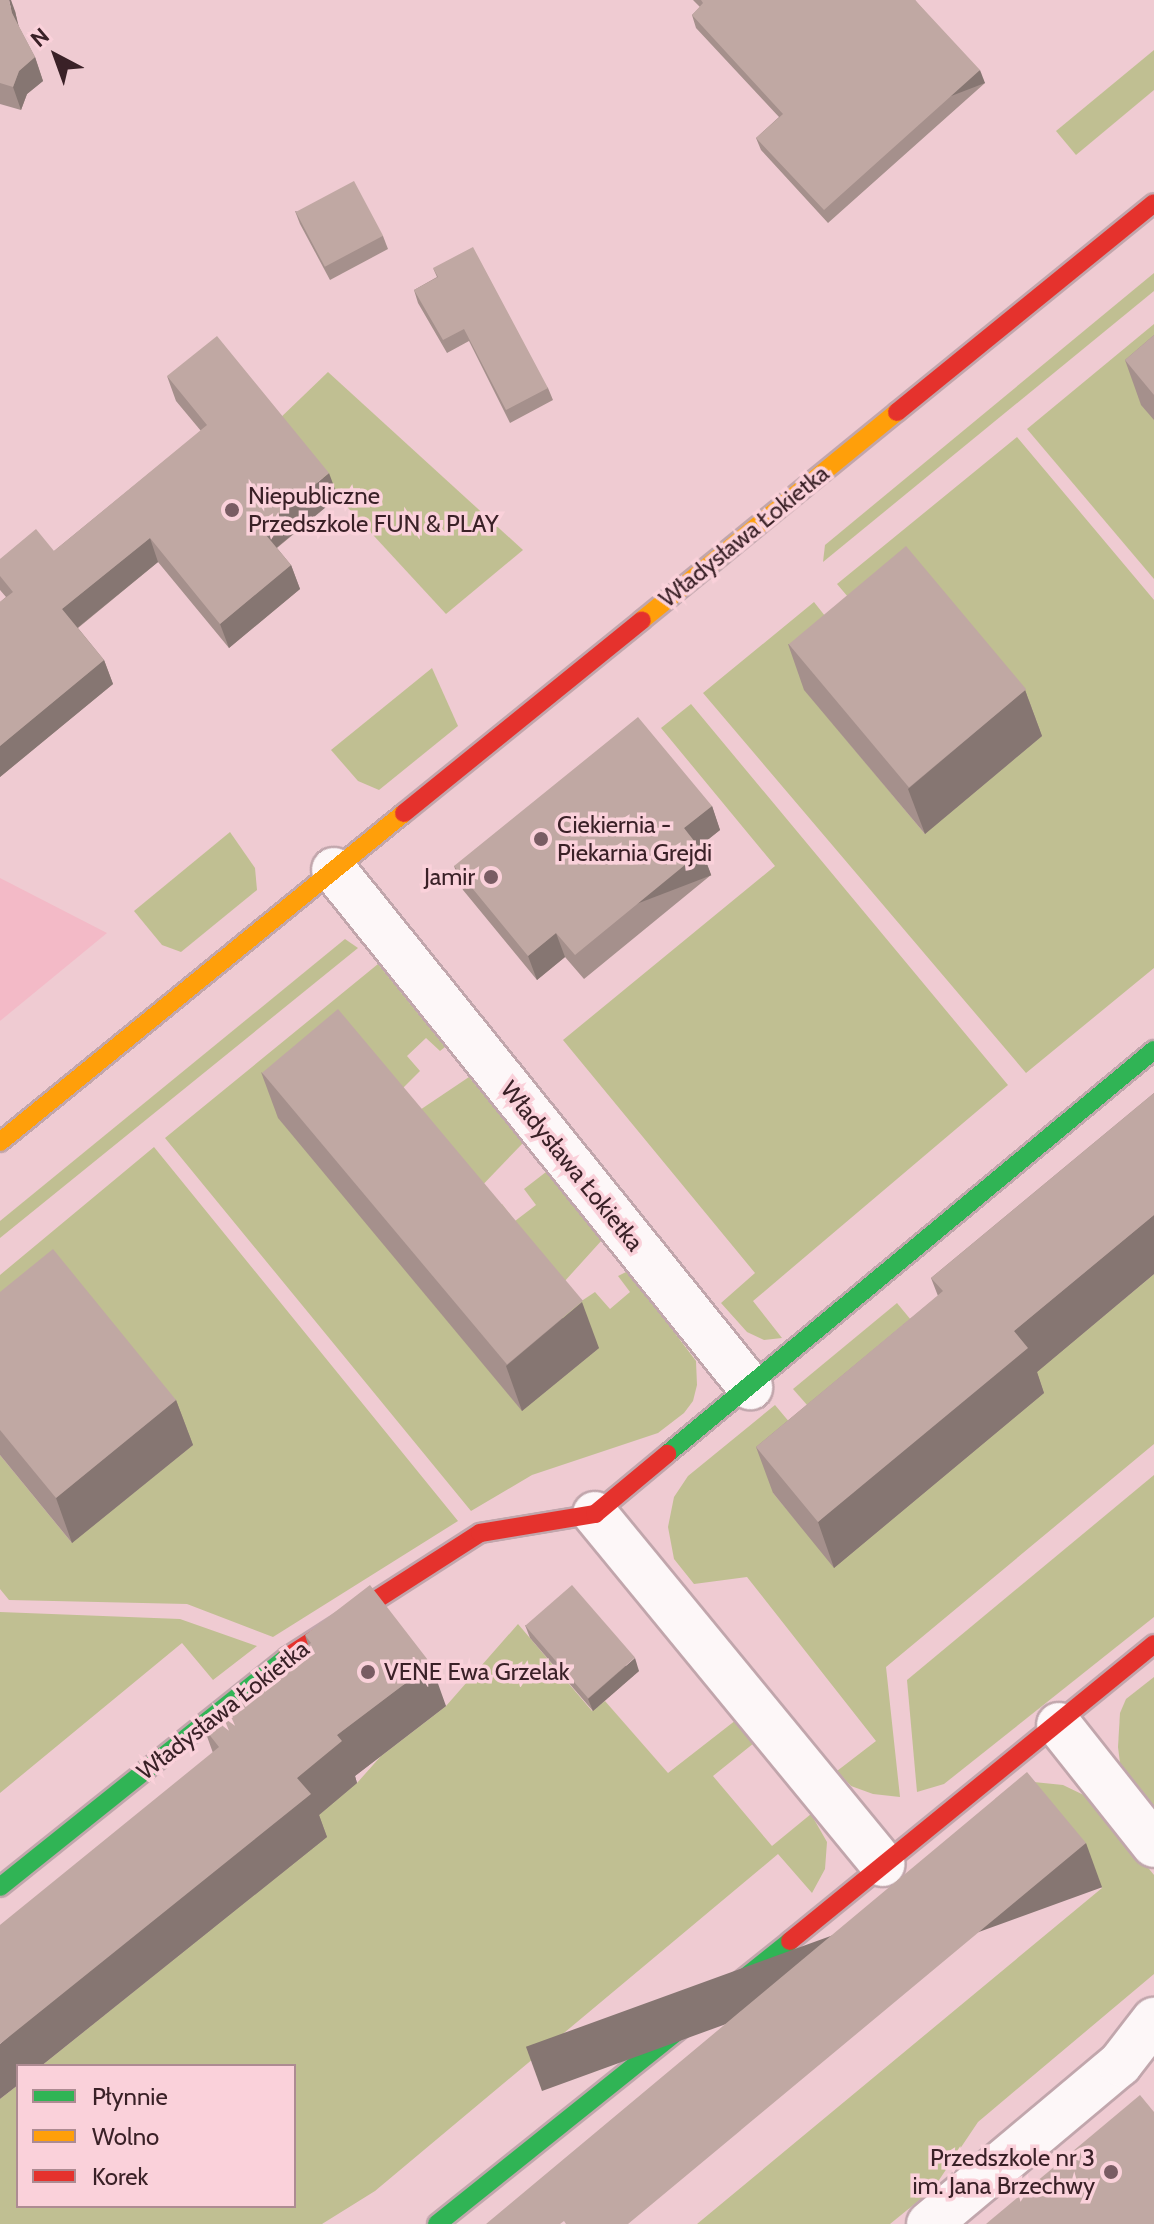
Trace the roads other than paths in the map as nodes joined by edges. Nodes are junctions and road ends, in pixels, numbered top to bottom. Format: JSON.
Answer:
{"nodes":[{"id":1,"x":1154,"y":203,"type":"edge"},
{"id":2,"x":334,"y":870,"type":"junction"},
{"id":3,"x":1154,"y":1050,"type":"edge"},
{"id":4,"x":0,"y":1142,"type":"edge"},
{"id":5,"x":750,"y":1387,"type":"junction"},
{"id":6,"x":595,"y":1514,"type":"junction"},
{"id":7,"x":1154,"y":1644,"type":"edge"},
{"id":8,"x":1059,"y":1725,"type":"junction"},
{"id":9,"x":1154,"y":1845,"type":"edge"},
{"id":10,"x":883,"y":1864,"type":"junction"},
{"id":11,"x":0,"y":1887,"type":"edge"},
{"id":12,"x":1154,"y":2020,"type":"edge"},
{"id":13,"x":437,"y":2224,"type":"edge"},
{"id":14,"x":929,"y":2224,"type":"edge"}],
"edges":[{"from":1,"to":2,"type":"street","name":"Władysława Łokietka"},
{"from":2,"to":4,"type":"street","name":"Władysława Łokietka"},
{"from":2,"to":5,"type":"street","name":"Władysława Łokietka"},
{"from":3,"to":5,"type":"street","name":"Władysława Łokietka"},
{"from":5,"to":6,"type":"street","name":"Władysława Łokietka"},
{"from":6,"to":10,"type":"street"},
{"from":6,"to":11,"type":"street","name":"Władysława Łokietka"},
{"from":7,"to":8,"type":"street"},
{"from":8,"to":9,"type":"street"},
{"from":8,"to":10,"type":"street"},
{"from":10,"to":13,"type":"street"},
{"from":12,"to":14,"type":"street"}]}
